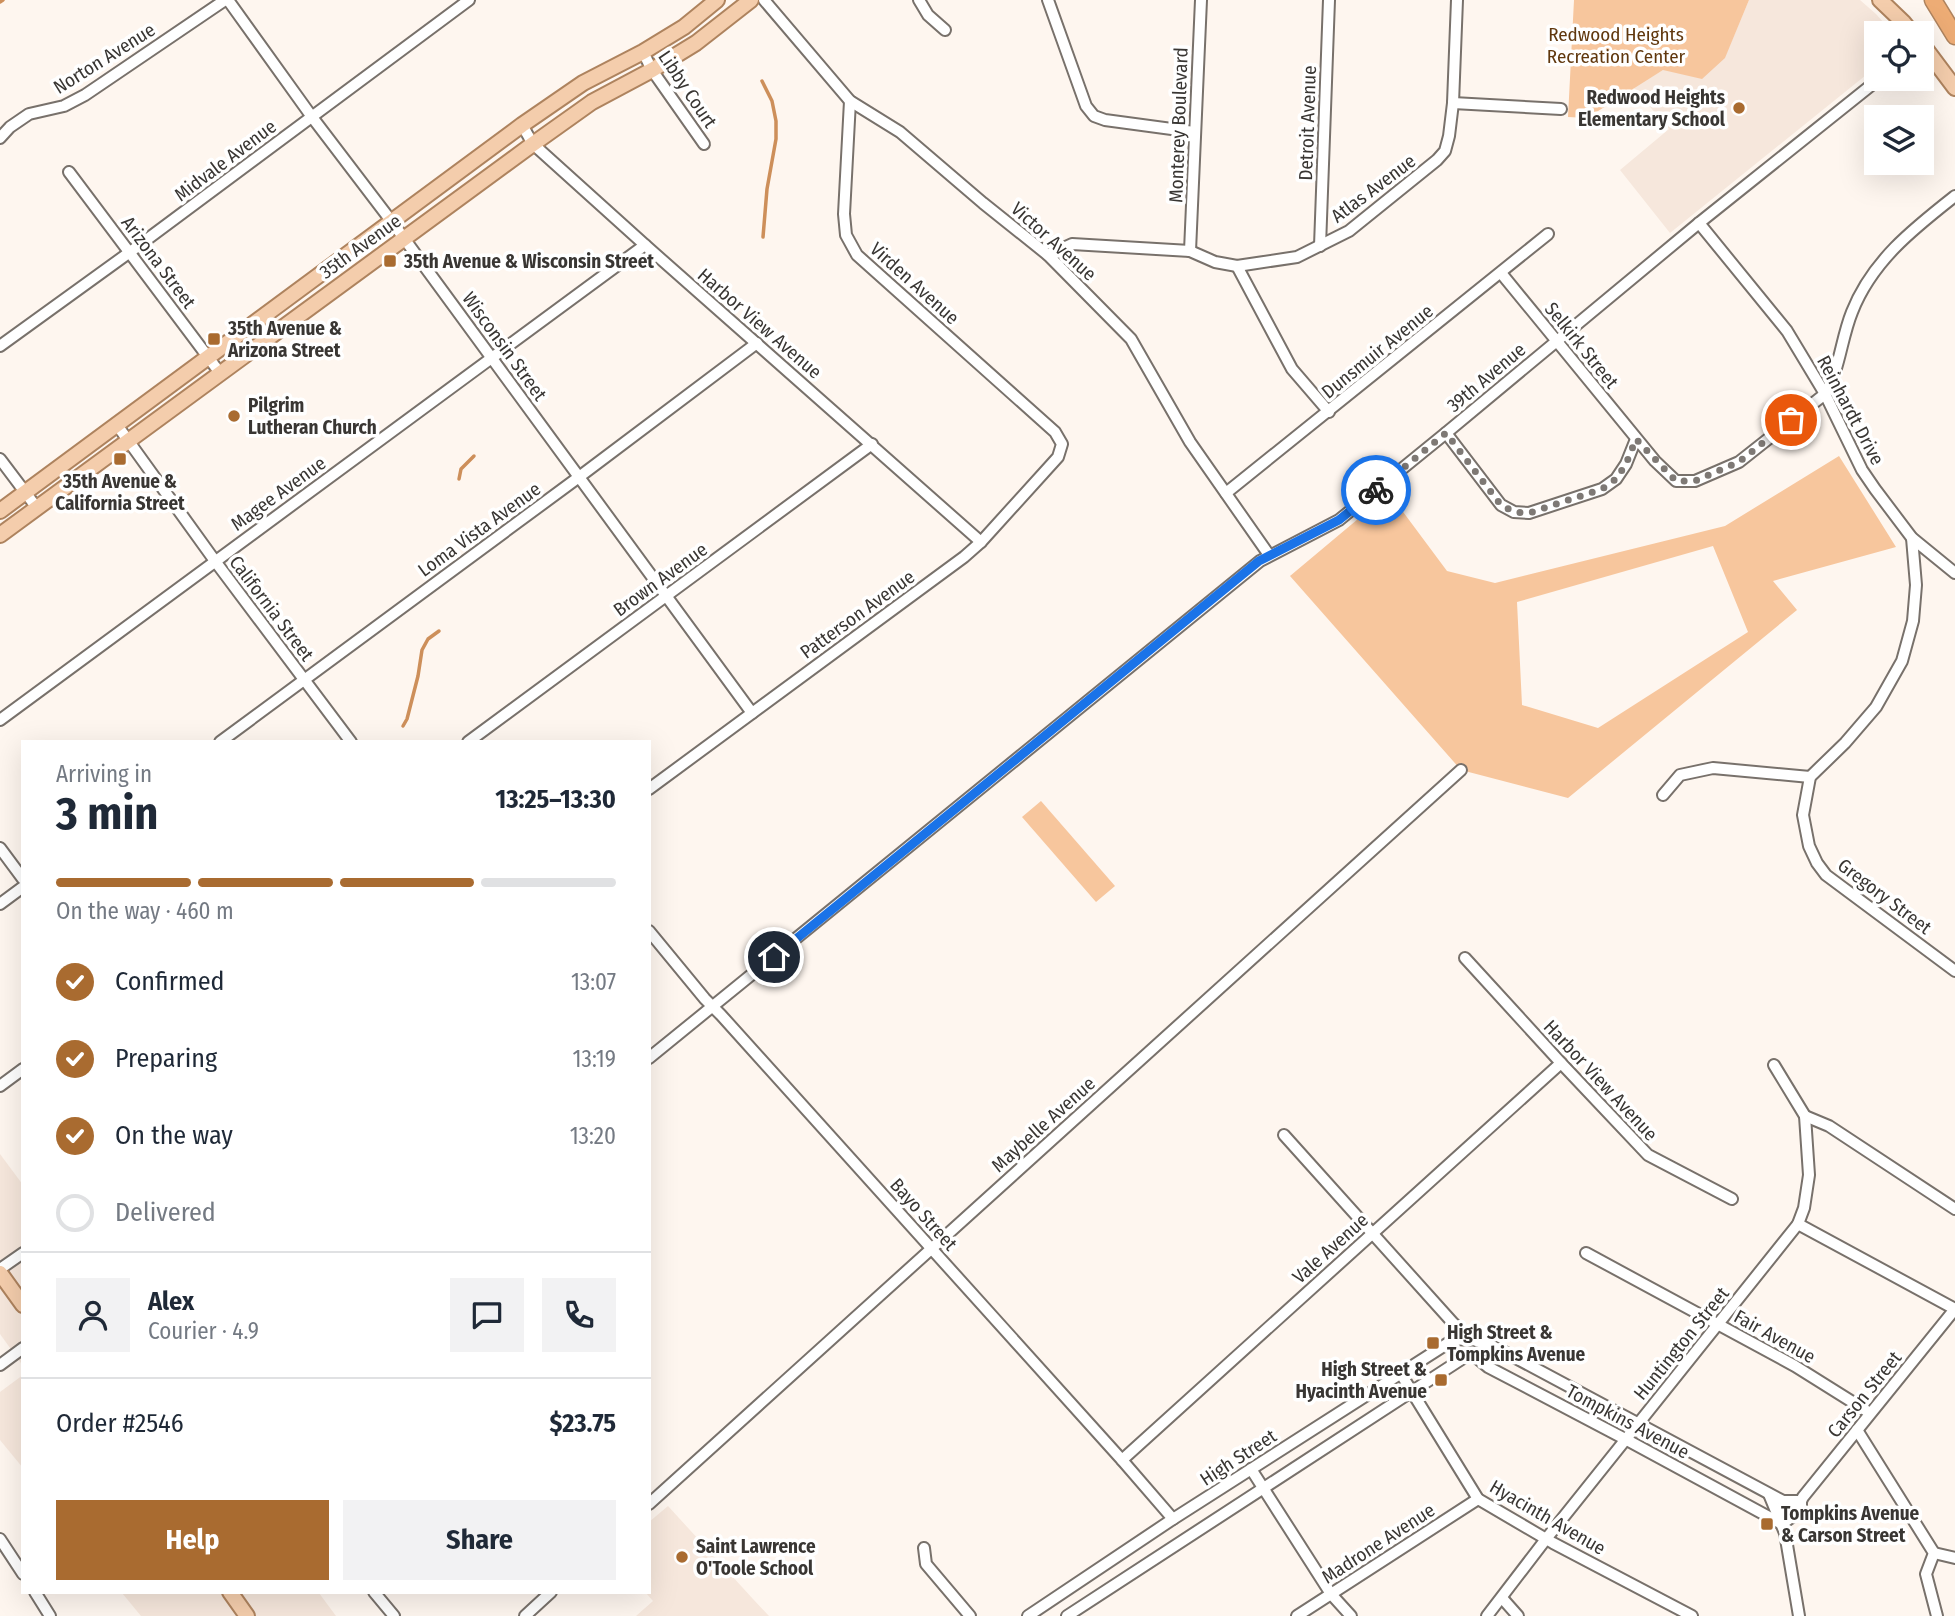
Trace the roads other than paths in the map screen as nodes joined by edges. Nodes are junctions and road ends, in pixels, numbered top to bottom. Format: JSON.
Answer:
{"nodes":[{"id":1,"x":227,"y":0,"type":"edge"},
{"id":2,"x":469,"y":0,"type":"edge"},
{"id":3,"x":717,"y":0,"type":"edge"},
{"id":4,"x":751,"y":0,"type":"edge"},
{"id":5,"x":764,"y":0,"type":"edge"},
{"id":6,"x":919,"y":0,"type":"edge"},
{"id":7,"x":1048,"y":0,"type":"edge"},
{"id":8,"x":1201,"y":0,"type":"edge"},
{"id":9,"x":1329,"y":0,"type":"edge"},
{"id":10,"x":1457,"y":0,"type":"edge"},
{"id":11,"x":1880,"y":0,"type":"edge"},
{"id":12,"x":1933,"y":0,"type":"edge"},
{"id":13,"x":1902,"y":21,"type":"edge"},
{"id":14,"x":945,"y":30,"type":"dead end"},
{"id":15,"x":1955,"y":36,"type":"edge"},
{"id":16,"x":643,"y":52,"type":"junction"},
{"id":17,"x":1934,"y":61,"type":"edge"},
{"id":18,"x":652,"y":70,"type":"junction"},
{"id":19,"x":1955,"y":88,"type":"edge"},
{"id":20,"x":1864,"y":91,"type":"edge"},
{"id":21,"x":850,"y":102,"type":"junction"},
{"id":22,"x":1452,"y":103,"type":"junction"},
{"id":23,"x":1561,"y":109,"type":"dead end"},
{"id":24,"x":312,"y":117,"type":"junction"},
{"id":25,"x":522,"y":125,"type":"junction"},
{"id":26,"x":1194,"y":132,"type":"junction"},
{"id":27,"x":0,"y":138,"type":"edge"},
{"id":28,"x":533,"y":144,"type":"junction"},
{"id":29,"x":704,"y":144,"type":"dead end"},
{"id":30,"x":69,"y":172,"type":"dead end"},
{"id":31,"x":1955,"y":196,"type":"edge"},
{"id":32,"x":392,"y":222,"type":"junction"},
{"id":33,"x":1699,"y":223,"type":"junction"},
{"id":34,"x":1548,"y":234,"type":"dead end"},
{"id":35,"x":404,"y":238,"type":"junction"},
{"id":36,"x":645,"y":245,"type":"junction"},
{"id":37,"x":1320,"y":246,"type":"junction"},
{"id":38,"x":1190,"y":251,"type":"junction"},
{"id":39,"x":130,"y":252,"type":"junction"},
{"id":40,"x":1048,"y":255,"type":"junction"},
{"id":41,"x":1237,"y":266,"type":"junction"},
{"id":42,"x":1501,"y":273,"type":"junction"},
{"id":43,"x":1556,"y":341,"type":"junction"},
{"id":44,"x":757,"y":343,"type":"junction"},
{"id":45,"x":0,"y":346,"type":"edge"},
{"id":46,"x":208,"y":357,"type":"junction"},
{"id":47,"x":492,"y":359,"type":"junction"},
{"id":48,"x":220,"y":373,"type":"junction"},
{"id":49,"x":1825,"y":394,"type":"junction"},
{"id":50,"x":1329,"y":412,"type":"junction"},
{"id":51,"x":117,"y":425,"type":"junction"},
{"id":52,"x":1446,"y":433,"type":"junction"},
{"id":53,"x":1636,"y":439,"type":"junction"},
{"id":54,"x":128,"y":441,"type":"junction"},
{"id":55,"x":872,"y":444,"type":"junction"},
{"id":56,"x":1062,"y":444,"type":"joint"},
{"id":57,"x":0,"y":459,"type":"edge"},
{"id":58,"x":579,"y":477,"type":"junction"},
{"id":59,"x":25,"y":492,"type":"junction"},
{"id":60,"x":1226,"y":493,"type":"junction"},
{"id":61,"x":37,"y":508,"type":"junction"},
{"id":62,"x":0,"y":511,"type":"edge"},
{"id":63,"x":0,"y":535,"type":"edge"},
{"id":64,"x":1912,"y":538,"type":"junction"},
{"id":65,"x":981,"y":542,"type":"junction"},
{"id":66,"x":1269,"y":555,"type":"junction"},
{"id":67,"x":215,"y":561,"type":"junction"},
{"id":68,"x":1955,"y":573,"type":"edge"},
{"id":69,"x":666,"y":595,"type":"junction"},
{"id":70,"x":304,"y":680,"type":"junction"},
{"id":71,"x":752,"y":713,"type":"junction"},
{"id":72,"x":0,"y":720,"type":"edge"},
{"id":73,"x":223,"y":740,"type":"edge"},
{"id":74,"x":349,"y":740,"type":"edge"},
{"id":75,"x":471,"y":740,"type":"edge"},
{"id":76,"x":1461,"y":770,"type":"dead end"},
{"id":77,"x":1810,"y":777,"type":"junction"},
{"id":78,"x":651,"y":788,"type":"edge"},
{"id":79,"x":1663,"y":795,"type":"dead end"},
{"id":80,"x":0,"y":848,"type":"edge"},
{"id":81,"x":21,"y":876,"type":"edge"},
{"id":82,"x":21,"y":888,"type":"edge"},
{"id":83,"x":0,"y":904,"type":"edge"},
{"id":84,"x":651,"y":933,"type":"edge"},
{"id":85,"x":1465,"y":958,"type":"dead end"},
{"id":86,"x":1955,"y":971,"type":"edge"},
{"id":87,"x":713,"y":1006,"type":"junction"},
{"id":88,"x":651,"y":1056,"type":"edge"},
{"id":89,"x":1561,"y":1063,"type":"junction"},
{"id":90,"x":1774,"y":1065,"type":"dead end"},
{"id":91,"x":21,"y":1070,"type":"edge"},
{"id":92,"x":0,"y":1086,"type":"edge"},
{"id":93,"x":1805,"y":1116,"type":"junction"},
{"id":94,"x":1284,"y":1135,"type":"dead end"},
{"id":95,"x":1732,"y":1199,"type":"dead end"},
{"id":96,"x":1955,"y":1209,"type":"edge"},
{"id":97,"x":1798,"y":1224,"type":"junction"},
{"id":98,"x":1373,"y":1233,"type":"junction"},
{"id":99,"x":931,"y":1249,"type":"junction"},
{"id":100,"x":1586,"y":1253,"type":"dead end"},
{"id":101,"x":21,"y":1255,"type":"edge"},
{"id":102,"x":0,"y":1271,"type":"edge"},
{"id":103,"x":21,"y":1302,"type":"edge"},
{"id":104,"x":1955,"y":1309,"type":"edge"},
{"id":105,"x":1718,"y":1325,"type":"junction"},
{"id":106,"x":1471,"y":1339,"type":"junction"},
{"id":107,"x":21,"y":1349,"type":"edge"},
{"id":108,"x":1471,"y":1353,"type":"junction"},
{"id":109,"x":0,"y":1365,"type":"edge"},
{"id":110,"x":1401,"y":1374,"type":"junction"},
{"id":111,"x":1412,"y":1390,"type":"junction"},
{"id":112,"x":1870,"y":1413,"type":"junction"},
{"id":113,"x":1639,"y":1424,"type":"junction"},
{"id":114,"x":1857,"y":1430,"type":"junction"},
{"id":115,"x":1626,"y":1440,"type":"junction"},
{"id":116,"x":1122,"y":1460,"type":"junction"},
{"id":117,"x":1251,"y":1469,"type":"junction"},
{"id":118,"x":1263,"y":1488,"type":"junction"},
{"id":119,"x":1769,"y":1493,"type":"junction"},
{"id":120,"x":1478,"y":1499,"type":"junction"},
{"id":121,"x":1801,"y":1501,"type":"junction"},
{"id":122,"x":651,"y":1502,"type":"edge"},
{"id":123,"x":1173,"y":1519,"type":"junction"},
{"id":124,"x":1782,"y":1524,"type":"junction"},
{"id":125,"x":0,"y":1539,"type":"edge"},
{"id":126,"x":1546,"y":1539,"type":"junction"},
{"id":127,"x":924,"y":1548,"type":"dead end"},
{"id":128,"x":1934,"y":1553,"type":"junction"},
{"id":129,"x":1955,"y":1558,"type":"edge"},
{"id":130,"x":21,"y":1571,"type":"edge"},
{"id":131,"x":36,"y":1594,"type":"edge"},
{"id":132,"x":231,"y":1594,"type":"edge"},
{"id":133,"x":375,"y":1594,"type":"edge"},
{"id":134,"x":549,"y":1594,"type":"edge"},
{"id":135,"x":1331,"y":1594,"type":"junction"},
{"id":136,"x":1502,"y":1598,"type":"junction"},
{"id":137,"x":50,"y":1616,"type":"edge"},
{"id":138,"x":247,"y":1616,"type":"edge"},
{"id":139,"x":394,"y":1616,"type":"edge"},
{"id":140,"x":525,"y":1616,"type":"edge"},
{"id":141,"x":971,"y":1616,"type":"edge"},
{"id":142,"x":1028,"y":1616,"type":"edge"},
{"id":143,"x":1067,"y":1616,"type":"edge"},
{"id":144,"x":1297,"y":1616,"type":"edge"},
{"id":145,"x":1351,"y":1616,"type":"edge"},
{"id":146,"x":1487,"y":1616,"type":"edge"},
{"id":147,"x":1518,"y":1616,"type":"edge"},
{"id":148,"x":1692,"y":1616,"type":"edge"},
{"id":149,"x":1799,"y":1616,"type":"edge"},
{"id":150,"x":1937,"y":1616,"type":"edge"}],
"edges":[{"from":1,"to":24,"type":"street","name":"Wisconsin Street"},
{"from":1,"to":27,"type":"street","name":"Norton Avenue"},
{"from":2,"to":24,"type":"street","name":"Midvale Avenue"},
{"from":3,"to":16,"type":"main road","name":"35th Avenue"},
{"from":4,"to":18,"type":"main road","name":"35th Avenue"},
{"from":5,"to":21,"type":"street","name":"Victor Avenue"},
{"from":6,"to":14,"type":"street"},
{"from":7,"to":26,"type":"street"},
{"from":8,"to":26,"type":"street","name":"Monterey Boulevard"},
{"from":9,"to":37,"type":"street","name":"Detroit Avenue"},
{"from":10,"to":22,"type":"street","name":"Atlas Avenue"},
{"from":11,"to":13,"type":"main road"},
{"from":12,"to":15,"type":"highway"},
{"from":16,"to":18,"type":"street","name":"Libby Court"},
{"from":16,"to":25,"type":"main road","name":"35th Avenue"},
{"from":17,"to":19,"type":"main road"},
{"from":18,"to":28,"type":"main road","name":"35th Avenue"},
{"from":18,"to":29,"type":"street","name":"Libby Court"},
{"from":20,"to":33,"type":"street","name":"39th Avenue"},
{"from":21,"to":40,"type":"street","name":"Victor Avenue"},
{"from":21,"to":56,"type":"street","name":"Virden Avenue"},
{"from":22,"to":23,"type":"street"},
{"from":22,"to":37,"type":"street","name":"Atlas Avenue"},
{"from":24,"to":32,"type":"street","name":"Wisconsin Street"},
{"from":24,"to":39,"type":"street","name":"Midvale Avenue"},
{"from":25,"to":28,"type":"street","name":"Harbor View Avenue"},
{"from":25,"to":32,"type":"main road","name":"35th Avenue"},
{"from":26,"to":38,"type":"street","name":"Monterey Boulevard"},
{"from":28,"to":35,"type":"main road","name":"35th Avenue"},
{"from":28,"to":36,"type":"street","name":"Harbor View Avenue"},
{"from":30,"to":39,"type":"street","name":"Arizona Street"},
{"from":31,"to":49,"type":"street"},
{"from":32,"to":35,"type":"street","name":"Wisconsin Street"},
{"from":32,"to":46,"type":"main road","name":"35th Avenue"},
{"from":33,"to":43,"type":"street","name":"39th Avenue"},
{"from":33,"to":49,"type":"street","name":"Reinhardt Drive"},
{"from":34,"to":42,"type":"street","name":"Dunsmuir Avenue"},
{"from":35,"to":47,"type":"street","name":"Wisconsin Street"},
{"from":35,"to":48,"type":"main road","name":"35th Avenue"},
{"from":36,"to":44,"type":"street","name":"Harbor View Avenue"},
{"from":36,"to":47,"type":"street","name":"Magee Avenue"},
{"from":37,"to":41,"type":"street","name":"Atlas Avenue"},
{"from":38,"to":40,"type":"street","name":"Atlas Avenue"},
{"from":38,"to":41,"type":"street","name":"Atlas Avenue"},
{"from":39,"to":45,"type":"street","name":"Midvale Avenue"},
{"from":39,"to":46,"type":"street","name":"Arizona Street"},
{"from":40,"to":60,"type":"street","name":"Victor Avenue"},
{"from":41,"to":50,"type":"street"},
{"from":42,"to":43,"type":"street","name":"Selkirk Street"},
{"from":42,"to":50,"type":"street","name":"Dunsmuir Avenue"},
{"from":43,"to":52,"type":"street","name":"39th Avenue"},
{"from":43,"to":53,"type":"street","name":"Selkirk Street"},
{"from":44,"to":55,"type":"street","name":"Harbor View Avenue"},
{"from":44,"to":58,"type":"street","name":"Loma Vista Avenue"},
{"from":46,"to":48,"type":"street","name":"Arizona Street"},
{"from":46,"to":51,"type":"main road","name":"35th Avenue"},
{"from":47,"to":58,"type":"street","name":"Wisconsin Street"},
{"from":47,"to":67,"type":"street","name":"Magee Avenue"},
{"from":48,"to":54,"type":"main road","name":"35th Avenue"},
{"from":49,"to":53,"type":"street","name":"Selkirk Street"},
{"from":49,"to":64,"type":"street","name":"Reinhardt Drive"},
{"from":50,"to":60,"type":"street","name":"Dunsmuir Avenue"},
{"from":51,"to":54,"type":"street","name":"California Street"},
{"from":51,"to":59,"type":"main road","name":"35th Avenue"},
{"from":52,"to":53,"type":"street"},
{"from":52,"to":66,"type":"street","name":"39th Avenue"},
{"from":54,"to":61,"type":"main road","name":"35th Avenue"},
{"from":54,"to":67,"type":"street","name":"California Street"},
{"from":55,"to":65,"type":"street","name":"Harbor View Avenue"},
{"from":55,"to":69,"type":"street","name":"Brown Avenue"},
{"from":56,"to":65,"type":"street","name":"Patterson Avenue"},
{"from":57,"to":59,"type":"street"},
{"from":58,"to":69,"type":"street","name":"Wisconsin Street"},
{"from":58,"to":70,"type":"street","name":"Loma Vista Avenue"},
{"from":59,"to":61,"type":"street"},
{"from":59,"to":62,"type":"main road","name":"35th Avenue"},
{"from":60,"to":66,"type":"street","name":"Victor Avenue"},
{"from":61,"to":63,"type":"main road","name":"35th Avenue"},
{"from":64,"to":68,"type":"street","name":"Reinhardt Drive"},
{"from":64,"to":77,"type":"street"},
{"from":65,"to":71,"type":"street","name":"Patterson Avenue"},
{"from":66,"to":87,"type":"street","name":"39th Avenue"},
{"from":67,"to":70,"type":"street","name":"California Street"},
{"from":67,"to":72,"type":"street","name":"Magee Avenue"},
{"from":69,"to":71,"type":"street","name":"Wisconsin Street"},
{"from":69,"to":75,"type":"street","name":"Brown Avenue"},
{"from":70,"to":73,"type":"street","name":"Loma Vista Avenue"},
{"from":70,"to":74,"type":"street","name":"California Street"},
{"from":71,"to":78,"type":"street","name":"Patterson Avenue"},
{"from":76,"to":99,"type":"street","name":"Maybelle Avenue"},
{"from":77,"to":79,"type":"street"},
{"from":77,"to":86,"type":"street","name":"Gregory Street"},
{"from":80,"to":81,"type":"street"},
{"from":82,"to":83,"type":"street"},
{"from":84,"to":87,"type":"street","name":"Bayo Street"},
{"from":85,"to":89,"type":"street","name":"Harbor View Avenue"},
{"from":87,"to":88,"type":"street","name":"39th Avenue"},
{"from":87,"to":99,"type":"street","name":"Bayo Street"},
{"from":89,"to":95,"type":"street","name":"Harbor View Avenue"},
{"from":89,"to":98,"type":"street","name":"Vale Avenue"},
{"from":90,"to":93,"type":"street","name":"Huntington Street"},
{"from":91,"to":92,"type":"street"},
{"from":93,"to":96,"type":"street"},
{"from":93,"to":97,"type":"street","name":"Huntington Street"},
{"from":94,"to":98,"type":"street","name":"Tompkins Avenue"},
{"from":97,"to":104,"type":"street"},
{"from":97,"to":105,"type":"street","name":"Huntington Street"},
{"from":98,"to":106,"type":"street","name":"Tompkins Avenue"},
{"from":98,"to":116,"type":"street","name":"Vale Avenue"},
{"from":99,"to":116,"type":"street","name":"Bayo Street"},
{"from":99,"to":122,"type":"street","name":"Maybelle Avenue"},
{"from":100,"to":105,"type":"street","name":"Fair Avenue"},
{"from":101,"to":102,"type":"street"},
{"from":102,"to":103,"type":"main road"},
{"from":104,"to":112,"type":"street","name":"Carson Street"},
{"from":105,"to":112,"type":"street","name":"Fair Avenue"},
{"from":105,"to":113,"type":"street","name":"Huntington Street"},
{"from":106,"to":108,"type":"street"},
{"from":106,"to":110,"type":"street","name":"High Street"},
{"from":106,"to":113,"type":"street","name":"Tompkins Avenue"},
{"from":107,"to":109,"type":"street"},
{"from":108,"to":111,"type":"street","name":"High Street"},
{"from":108,"to":115,"type":"street","name":"Tompkins Avenue"},
{"from":110,"to":111,"type":"street","name":"Hyacinth Avenue"},
{"from":110,"to":117,"type":"street","name":"High Street"},
{"from":111,"to":118,"type":"street","name":"High Street"},
{"from":111,"to":120,"type":"street","name":"Hyacinth Avenue"},
{"from":112,"to":114,"type":"street","name":"Carson Street"},
{"from":113,"to":115,"type":"street","name":"Huntington Street"},
{"from":113,"to":119,"type":"street","name":"Tompkins Avenue"},
{"from":114,"to":121,"type":"street","name":"Carson Street"},
{"from":114,"to":128,"type":"street"},
{"from":115,"to":124,"type":"street","name":"Tompkins Avenue"},
{"from":115,"to":126,"type":"street","name":"Huntington Street"},
{"from":116,"to":123,"type":"street","name":"Bayo Street"},
{"from":117,"to":118,"type":"street"},
{"from":117,"to":123,"type":"street","name":"High Street"},
{"from":118,"to":135,"type":"street"},
{"from":118,"to":143,"type":"street","name":"High Street"},
{"from":119,"to":121,"type":"street","name":"Tompkins Avenue"},
{"from":119,"to":124,"type":"street"},
{"from":120,"to":126,"type":"street","name":"Hyacinth Avenue"},
{"from":120,"to":135,"type":"street","name":"Madrone Avenue"},
{"from":121,"to":124,"type":"street"},
{"from":123,"to":142,"type":"street","name":"High Street"},
{"from":124,"to":149,"type":"street"},
{"from":125,"to":130,"type":"street"},
{"from":126,"to":136,"type":"street","name":"Huntington Street"},
{"from":126,"to":148,"type":"street","name":"Hyacinth Avenue"},
{"from":127,"to":141,"type":"street"},
{"from":128,"to":129,"type":"street"},
{"from":128,"to":150,"type":"street"},
{"from":131,"to":137,"type":"street"},
{"from":132,"to":138,"type":"main road"},
{"from":133,"to":139,"type":"street"},
{"from":134,"to":140,"type":"street"},
{"from":135,"to":144,"type":"street","name":"Madrone Avenue"},
{"from":135,"to":145,"type":"street"},
{"from":136,"to":146,"type":"street","name":"Huntington Street"},
{"from":136,"to":147,"type":"street"}]}
